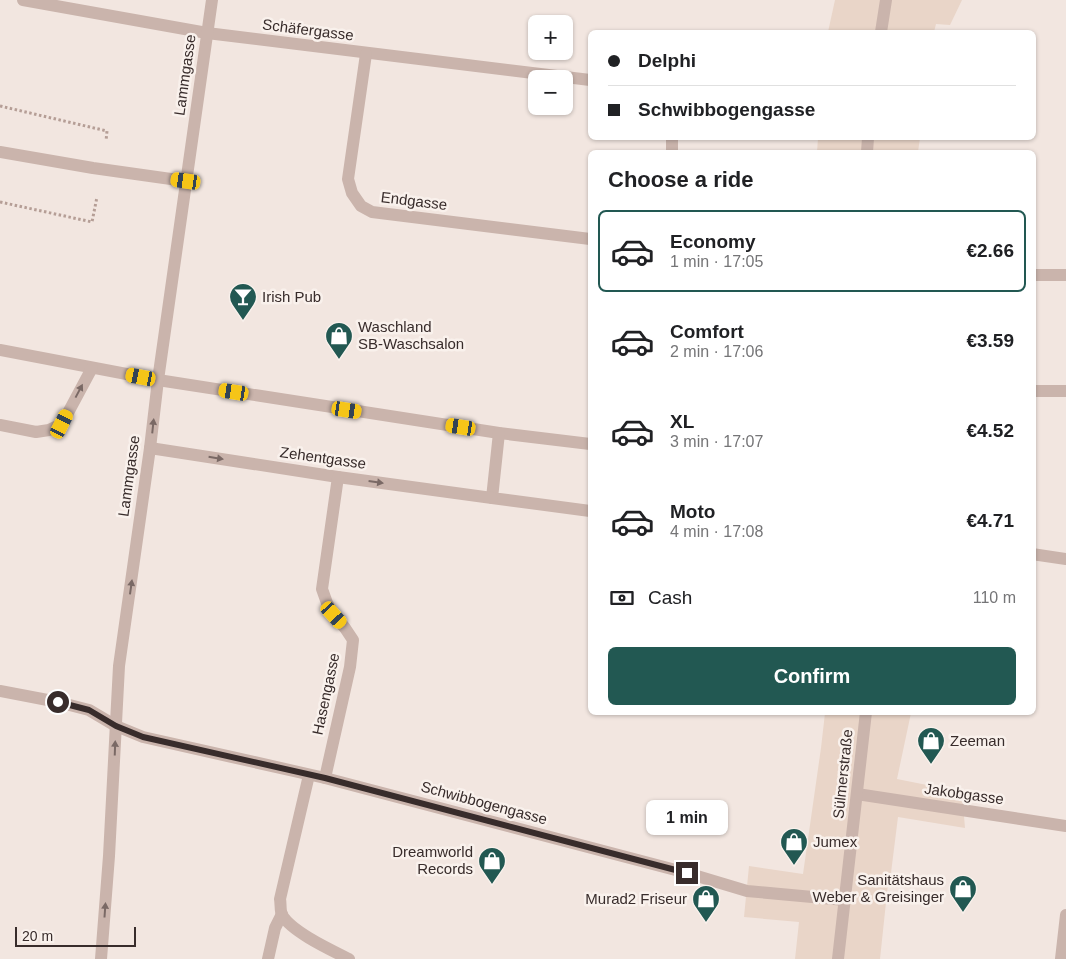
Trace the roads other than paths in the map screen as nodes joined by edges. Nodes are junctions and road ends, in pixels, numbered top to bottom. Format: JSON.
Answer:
{"nodes":[{"id":1,"x":23,"y":0,"type":"edge"},
{"id":2,"x":212,"y":0,"type":"edge"},
{"id":3,"x":886,"y":0,"type":"edge"},
{"id":4,"x":881,"y":30,"type":"edge"},
{"id":5,"x":207,"y":33,"type":"junction"},
{"id":6,"x":366,"y":54,"type":"junction"},
{"id":7,"x":588,"y":80,"type":"edge"},
{"id":8,"x":0,"y":152,"type":"edge"},
{"id":9,"x":186,"y":181,"type":"junction"},
{"id":10,"x":588,"y":238,"type":"edge"},
{"id":11,"x":1036,"y":275,"type":"edge"},
{"id":12,"x":1066,"y":275,"type":"edge"},
{"id":13,"x":0,"y":350,"type":"edge"},
{"id":14,"x":92,"y":368,"type":"junction"},
{"id":15,"x":158,"y":380,"type":"junction"},
{"id":16,"x":1036,"y":391,"type":"edge"},
{"id":17,"x":1066,"y":391,"type":"edge"},
{"id":18,"x":0,"y":425,"type":"edge"},
{"id":19,"x":499,"y":433,"type":"junction"},
{"id":20,"x":588,"y":444,"type":"edge"},
{"id":21,"x":150,"y":448,"type":"junction"},
{"id":22,"x":338,"y":477,"type":"junction"},
{"id":23,"x":492,"y":498,"type":"junction"},
{"id":24,"x":588,"y":511,"type":"edge"},
{"id":25,"x":1036,"y":555,"type":"edge"},
{"id":26,"x":1066,"y":559,"type":"edge"},
{"id":27,"x":0,"y":692,"type":"edge"},
{"id":28,"x":866,"y":715,"type":"edge"},
{"id":29,"x":116,"y":726,"type":"junction"},
{"id":30,"x":309,"y":775,"type":"junction"},
{"id":31,"x":325,"y":778,"type":"junction"},
{"id":32,"x":857,"y":794,"type":"junction"},
{"id":33,"x":1066,"y":826,"type":"edge"},
{"id":34,"x":845,"y":900,"type":"junction"},
{"id":35,"x":282,"y":914,"type":"junction"},
{"id":36,"x":1066,"y":915,"type":"edge"},
{"id":37,"x":101,"y":959,"type":"edge"},
{"id":38,"x":268,"y":959,"type":"edge"},
{"id":39,"x":349,"y":959,"type":"edge"},
{"id":40,"x":838,"y":959,"type":"edge"},
{"id":41,"x":1062,"y":959,"type":"edge"}],
"edges":[{"from":1,"to":5,"type":"street","name":"Schäfergasse"},
{"from":2,"to":5,"type":"street","name":"Lammgasse"},
{"from":3,"to":4,"type":"street"},
{"from":5,"to":6,"type":"street","name":"Schäfergasse"},
{"from":5,"to":9,"type":"street","name":"Lammgasse"},
{"from":6,"to":7,"type":"street","name":"Schäfergasse"},
{"from":6,"to":10,"type":"street","name":"Endgasse"},
{"from":8,"to":9,"type":"street"},
{"from":9,"to":15,"type":"street","name":"Lammgasse"},
{"from":11,"to":12,"type":"street"},
{"from":13,"to":14,"type":"street"},
{"from":14,"to":15,"type":"street"},
{"from":18,"to":14,"type":"street","one_way":true},
{"from":15,"to":19,"type":"street"},
{"from":21,"to":15,"type":"street","name":"Lammgasse","one_way":true},
{"from":16,"to":17,"type":"street"},
{"from":19,"to":20,"type":"street"},
{"from":19,"to":23,"type":"street"},
{"from":21,"to":22,"type":"street","name":"Zehentgasse","one_way":true},
{"from":29,"to":21,"type":"street","name":"Lammgasse","one_way":true},
{"from":22,"to":23,"type":"street","name":"Zehentgasse","one_way":true},
{"from":22,"to":31,"type":"street","name":"Hasengasse"},
{"from":23,"to":24,"type":"street","name":"Zehentgasse"},
{"from":25,"to":26,"type":"street"},
{"from":27,"to":29,"type":"street","name":"Schwibbogengasse"},
{"from":28,"to":32,"type":"street","name":"Sülmerstraße"},
{"from":29,"to":30,"type":"street","name":"Schwibbogengasse"},
{"from":37,"to":29,"type":"street","name":"Lammgasse","one_way":true},
{"from":30,"to":31,"type":"street","name":"Schwibbogengasse"},
{"from":30,"to":35,"type":"street"},
{"from":31,"to":34,"type":"street","name":"Schwibbogengasse"},
{"from":32,"to":33,"type":"street","name":"Jakobgasse"},
{"from":32,"to":34,"type":"street","name":"Sülmerstraße"},
{"from":34,"to":40,"type":"street","name":"Sülmerstraße"},
{"from":35,"to":38,"type":"street"},
{"from":35,"to":39,"type":"street"},
{"from":36,"to":41,"type":"street"}]}
